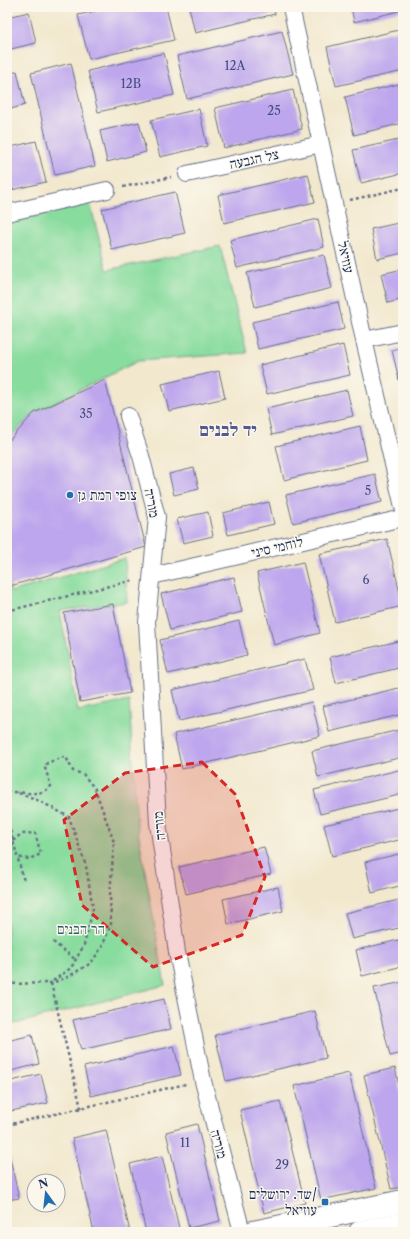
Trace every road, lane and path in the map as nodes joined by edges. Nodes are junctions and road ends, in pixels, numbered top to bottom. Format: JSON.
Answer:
{"nodes":[{"id":1,"x":291,"y":7,"type":"edge"},
{"id":2,"x":321,"y":144,"type":"junction"},
{"id":3,"x":187,"y":174,"type":"dead end"},
{"id":4,"x":161,"y":179,"type":"dead end"},
{"id":5,"x":135,"y":184,"type":"dead end"},
{"id":6,"x":403,"y":188,"type":"edge"},
{"id":7,"x":107,"y":190,"type":"dead end"},
{"id":8,"x":334,"y":204,"type":"junction"},
{"id":9,"x":7,"y":213,"type":"edge"},
{"id":10,"x":403,"y":332,"type":"edge"},
{"id":11,"x":364,"y":340,"type":"junction"},
{"id":12,"x":128,"y":416,"type":"dead end"},
{"id":13,"x":403,"y":507,"type":"edge"},
{"id":14,"x":403,"y":518,"type":"edge"},
{"id":15,"x":152,"y":576,"type":"junction"},
{"id":16,"x":7,"y":611,"type":"edge"},
{"id":17,"x":7,"y":791,"type":"edge"},
{"id":18,"x":17,"y":792,"type":"junction"},
{"id":19,"x":7,"y":820,"type":"edge"},
{"id":20,"x":13,"y":841,"type":"junction"},
{"id":21,"x":14,"y":845,"type":"junction"},
{"id":22,"x":7,"y":847,"type":"edge"},
{"id":23,"x":17,"y":857,"type":"junction"},
{"id":24,"x":24,"y":881,"type":"dead end"},
{"id":25,"x":53,"y":942,"type":"dead end"},
{"id":26,"x":76,"y":960,"type":"junction"},
{"id":27,"x":51,"y":982,"type":"junction"},
{"id":28,"x":7,"y":984,"type":"edge"},
{"id":29,"x":202,"y":1080,"type":"junction"},
{"id":30,"x":81,"y":1108,"type":"junction"},
{"id":31,"x":7,"y":1125,"type":"edge"},
{"id":32,"x":403,"y":1201,"type":"edge"},
{"id":33,"x":403,"y":1223,"type":"edge"},
{"id":34,"x":242,"y":1232,"type":"edge"},
{"id":35,"x":253,"y":1232,"type":"edge"},
{"id":36,"x":360,"y":1232,"type":"edge"}],
"edges":[{"from":1,"to":2,"type":"street","name":"עוזיאל"},
{"from":2,"to":3,"type":"street","name":"צל הגבעה"},
{"from":2,"to":8,"type":"street","name":"עוזיאל"},
{"from":4,"to":5,"type":"path"},
{"from":6,"to":8,"type":"path"},
{"from":7,"to":9,"type":"street"},
{"from":8,"to":11,"type":"street","name":"עוזיאל"},
{"from":10,"to":11,"type":"street"},
{"from":11,"to":13,"type":"street","name":"עוזיאל"},
{"from":12,"to":15,"type":"street","name":"מוריה"},
{"from":14,"to":15,"type":"street","name":"לוחמי סיני"},
{"from":15,"to":16,"type":"path"},
{"from":15,"to":29,"type":"street","name":"מוריה"},
{"from":17,"to":18,"type":"path"},
{"from":18,"to":26,"type":"path"},
{"from":18,"to":27,"type":"path"},
{"from":19,"to":20,"type":"path"},
{"from":20,"to":21,"type":"path"},
{"from":20,"to":23,"type":"path"},
{"from":21,"to":22,"type":"path"},
{"from":21,"to":23,"type":"path"},
{"from":23,"to":24,"type":"path"},
{"from":25,"to":26,"type":"path"},
{"from":26,"to":27,"type":"path"},
{"from":27,"to":28,"type":"path"},
{"from":27,"to":30,"type":"path"},
{"from":29,"to":30,"type":"path"},
{"from":29,"to":34,"type":"street","name":"מוריה"},
{"from":30,"to":31,"type":"path"},
{"from":32,"to":35,"type":"street"},
{"from":33,"to":36,"type":"street"}]}
